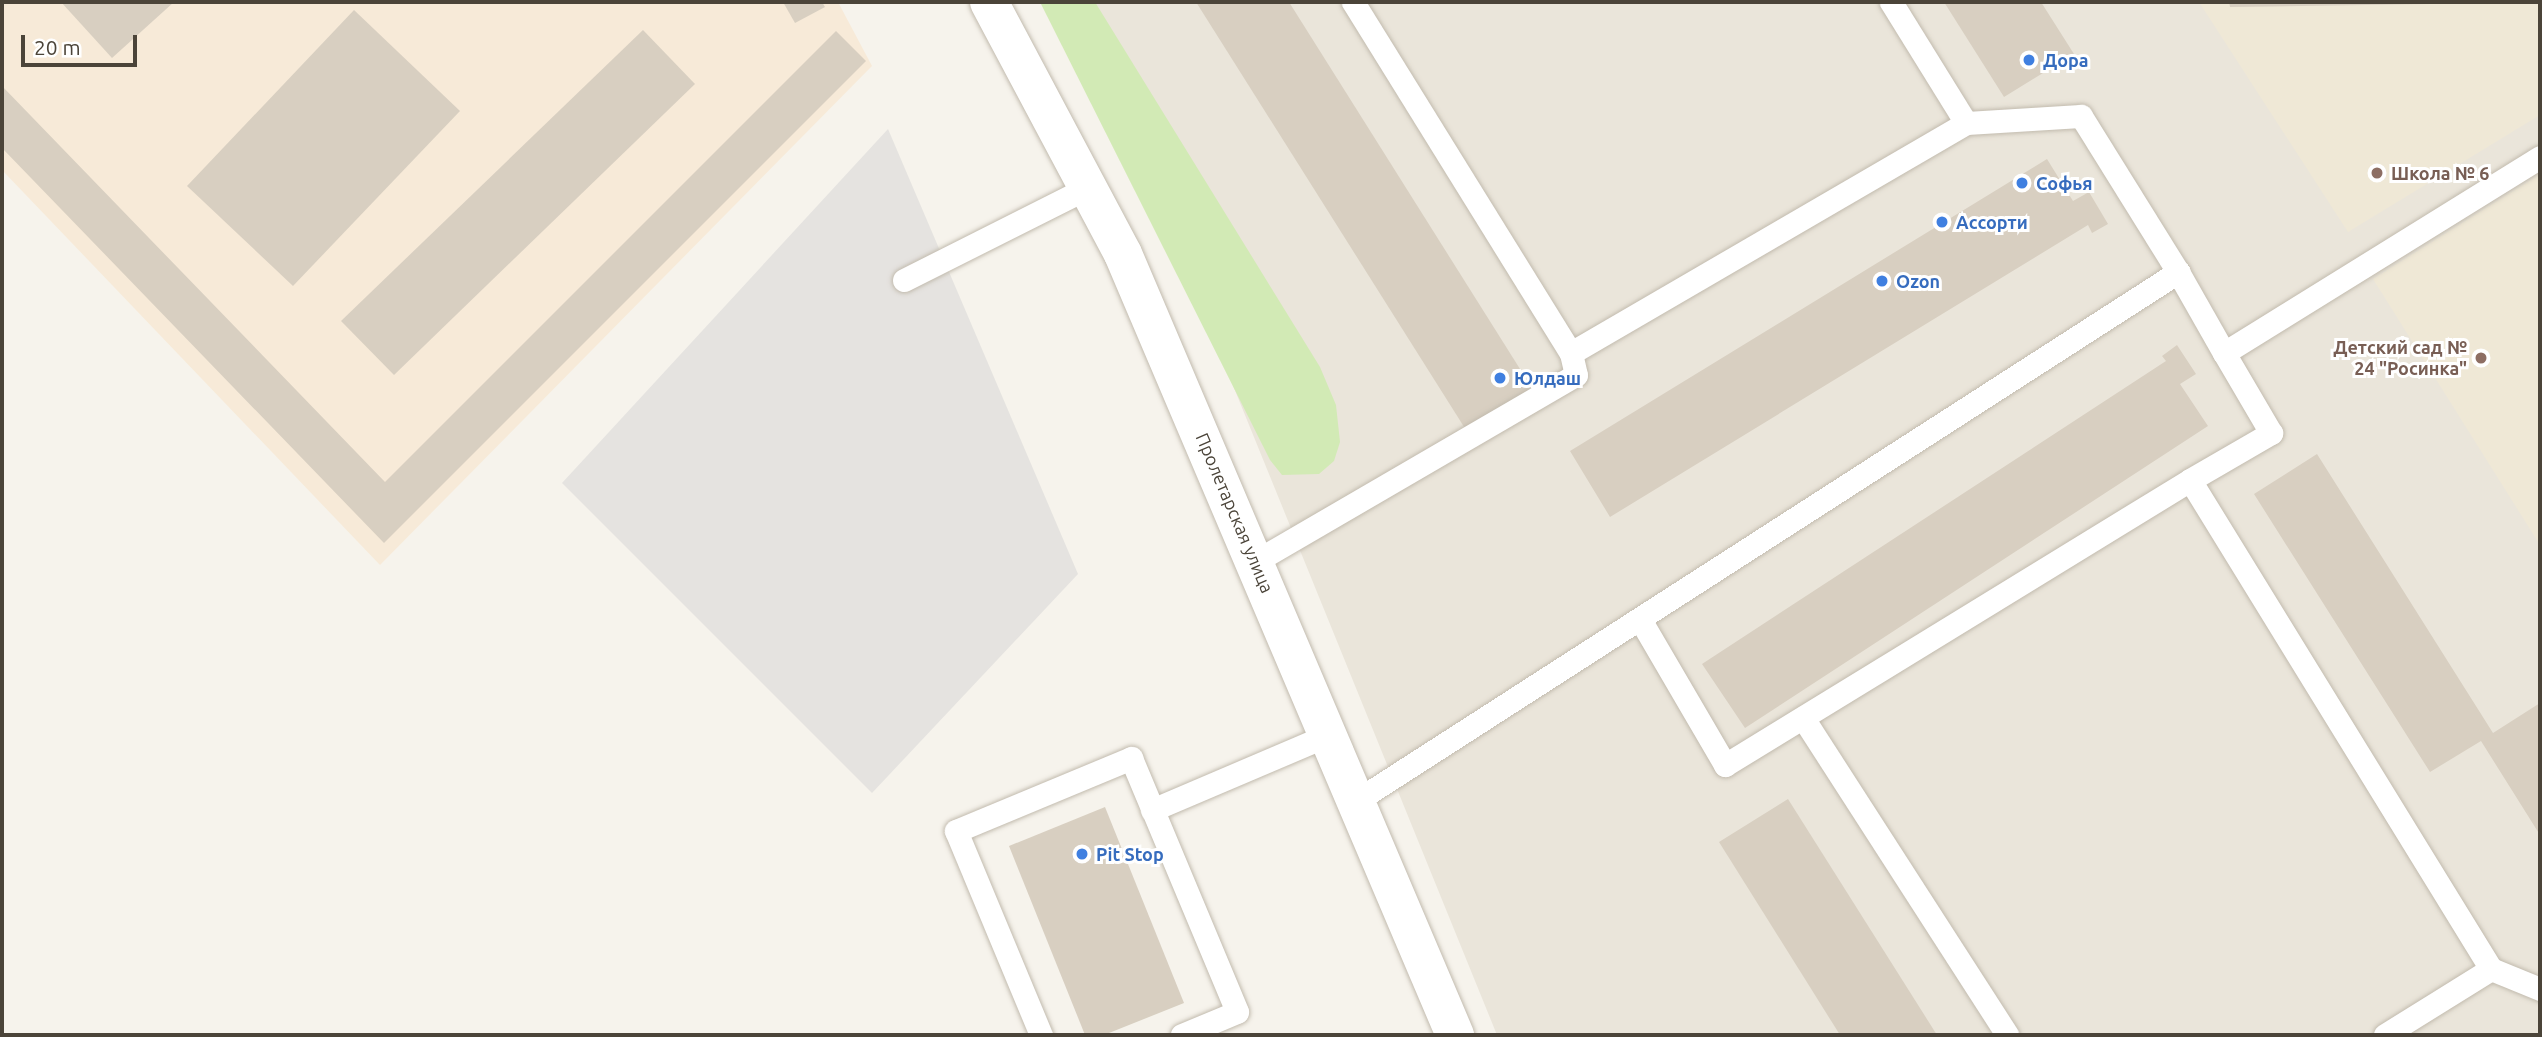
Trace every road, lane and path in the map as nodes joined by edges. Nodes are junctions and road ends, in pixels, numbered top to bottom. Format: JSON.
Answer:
{"nodes":[{"id":1,"x":989,"y":2,"type":"edge"},
{"id":2,"x":1353,"y":2,"type":"edge"},
{"id":3,"x":1891,"y":2,"type":"edge"},
{"id":4,"x":1966,"y":123,"type":"junction"},
{"id":5,"x":2540,"y":157,"type":"edge"},
{"id":6,"x":1087,"y":188,"type":"junction"},
{"id":7,"x":2178,"y":272,"type":"junction"},
{"id":8,"x":904,"y":280,"type":"dead end"},
{"id":9,"x":1572,"y":352,"type":"junction"},
{"id":10,"x":2224,"y":353,"type":"junction"},
{"id":11,"x":2190,"y":480,"type":"junction"},
{"id":12,"x":1256,"y":561,"type":"junction"},
{"id":13,"x":1641,"y":621,"type":"junction"},
{"id":14,"x":1803,"y":718,"type":"junction"},
{"id":15,"x":1328,"y":735,"type":"junction"},
{"id":16,"x":1356,"y":801,"type":"junction"},
{"id":17,"x":1152,"y":810,"type":"junction"},
{"id":18,"x":2491,"y":969,"type":"junction"},
{"id":19,"x":2540,"y":989,"type":"edge"},
{"id":20,"x":1041,"y":1035,"type":"edge"},
{"id":21,"x":1182,"y":1035,"type":"edge"},
{"id":22,"x":1455,"y":1035,"type":"edge"},
{"id":23,"x":2007,"y":1035,"type":"edge"},
{"id":24,"x":2385,"y":1035,"type":"edge"}],
"edges":[{"from":1,"to":6,"type":"street","name":"Пролетарская улица"},
{"from":2,"to":9,"type":"lane"},
{"from":3,"to":4,"type":"lane"},
{"from":4,"to":7,"type":"lane"},
{"from":4,"to":9,"type":"lane"},
{"from":5,"to":10,"type":"lane"},
{"from":6,"to":8,"type":"lane"},
{"from":6,"to":12,"type":"street","name":"Пролетарская улица"},
{"from":7,"to":10,"type":"lane"},
{"from":7,"to":13,"type":"lane"},
{"from":9,"to":12,"type":"lane"},
{"from":10,"to":11,"type":"lane"},
{"from":11,"to":14,"type":"lane"},
{"from":11,"to":18,"type":"lane"},
{"from":12,"to":15,"type":"street","name":"Пролетарская улица"},
{"from":13,"to":14,"type":"lane"},
{"from":13,"to":16,"type":"lane"},
{"from":14,"to":23,"type":"lane"},
{"from":15,"to":16,"type":"street","name":"Пролетарская улица"},
{"from":15,"to":17,"type":"lane"},
{"from":16,"to":22,"type":"street","name":"Пролетарская улица"},
{"from":17,"to":20,"type":"lane"},
{"from":17,"to":21,"type":"lane"},
{"from":18,"to":19,"type":"lane"},
{"from":18,"to":24,"type":"lane"}]}
